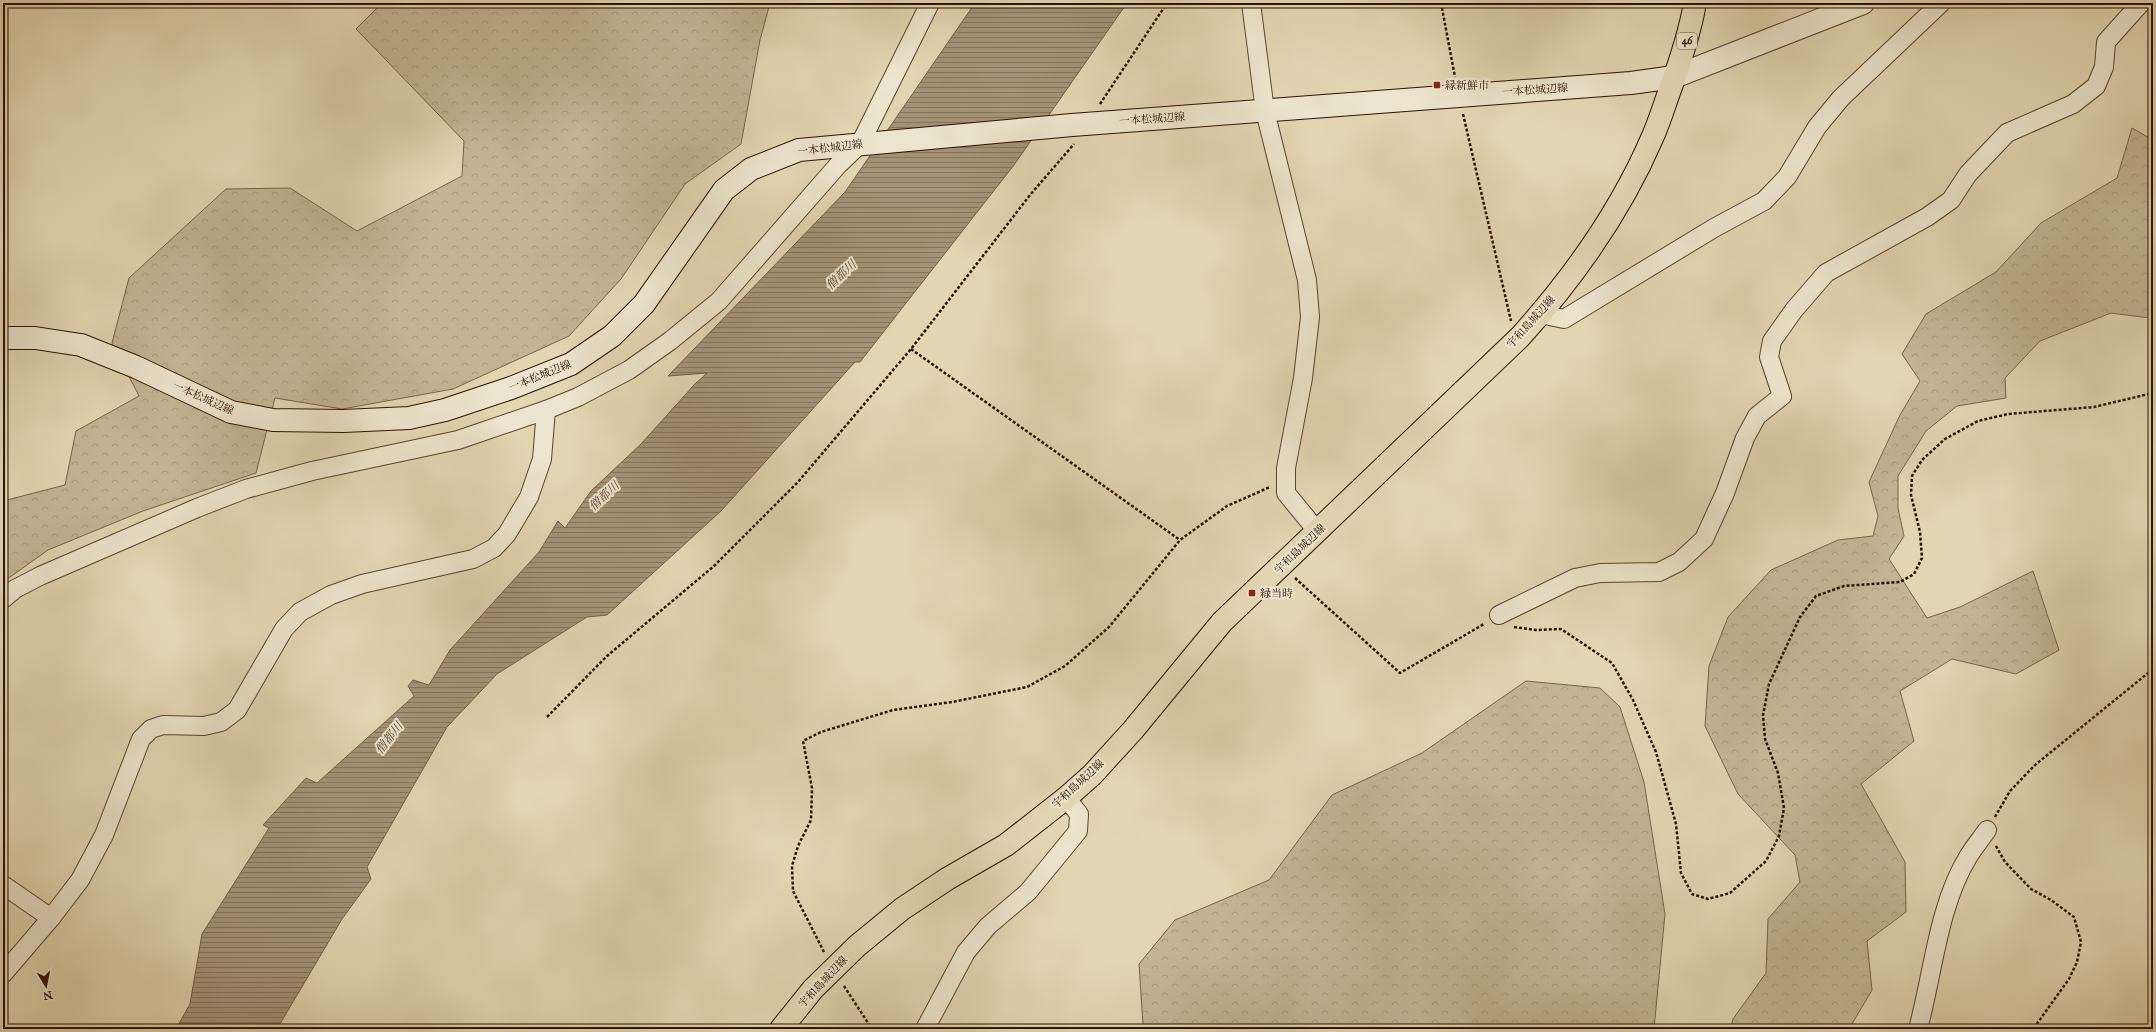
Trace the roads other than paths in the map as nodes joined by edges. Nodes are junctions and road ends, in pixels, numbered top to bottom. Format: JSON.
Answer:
{"nodes":[{"id":1,"x":930,"y":3,"type":"edge"},
{"id":2,"x":1252,"y":3,"type":"edge"},
{"id":3,"x":1695,"y":3,"type":"edge"},
{"id":4,"x":1863,"y":3,"type":"edge"},
{"id":5,"x":1941,"y":3,"type":"edge"},
{"id":6,"x":2144,"y":6,"type":"edge"},
{"id":7,"x":1674,"y":77,"type":"junction"},
{"id":8,"x":1265,"y":111,"type":"junction"},
{"id":9,"x":860,"y":144,"type":"junction"},
{"id":10,"x":1540,"y":314,"type":"junction"},
{"id":11,"x":3,"y":338,"type":"edge"},
{"id":12,"x":546,"y":410,"type":"junction"},
{"id":13,"x":1318,"y":532,"type":"junction"},
{"id":14,"x":3,"y":599,"type":"edge"},
{"id":15,"x":1500,"y":615,"type":"road end"},
{"id":16,"x":1066,"y":798,"type":"junction"},
{"id":17,"x":1987,"y":830,"type":"road end"},
{"id":18,"x":3,"y":886,"type":"edge"},
{"id":19,"x":50,"y":918,"type":"junction"},
{"id":20,"x":3,"y":974,"type":"edge"},
{"id":21,"x":781,"y":1029,"type":"edge"},
{"id":22,"x":925,"y":1029,"type":"edge"},
{"id":23,"x":1918,"y":1029,"type":"edge"}],
"edges":[{"from":1,"to":9,"type":"street"},
{"from":2,"to":8,"type":"street"},
{"from":3,"to":7,"type":"main road","name":"宇和島城辺線","number":"46"},
{"from":4,"to":7,"type":"main road","name":"一本松城辺線"},
{"from":5,"to":10,"type":"street"},
{"from":6,"to":15,"type":"street"},
{"from":7,"to":8,"type":"main road","name":"一本松城辺線"},
{"from":7,"to":10,"type":"main road","name":"宇和島城辺線","number":"46"},
{"from":8,"to":9,"type":"main road","name":"一本松城辺線"},
{"from":8,"to":13,"type":"street"},
{"from":9,"to":11,"type":"main road","name":"一本松城辺線"},
{"from":9,"to":12,"type":"street"},
{"from":10,"to":13,"type":"main road","name":"宇和島城辺線","number":"46"},
{"from":12,"to":14,"type":"street"},
{"from":12,"to":19,"type":"street"},
{"from":13,"to":16,"type":"main road","name":"宇和島城辺線","number":"46"},
{"from":16,"to":21,"type":"main road","name":"宇和島城辺線","number":"46"},
{"from":16,"to":22,"type":"street"},
{"from":17,"to":23,"type":"street"},
{"from":18,"to":19,"type":"street"},
{"from":19,"to":20,"type":"street"}]}
